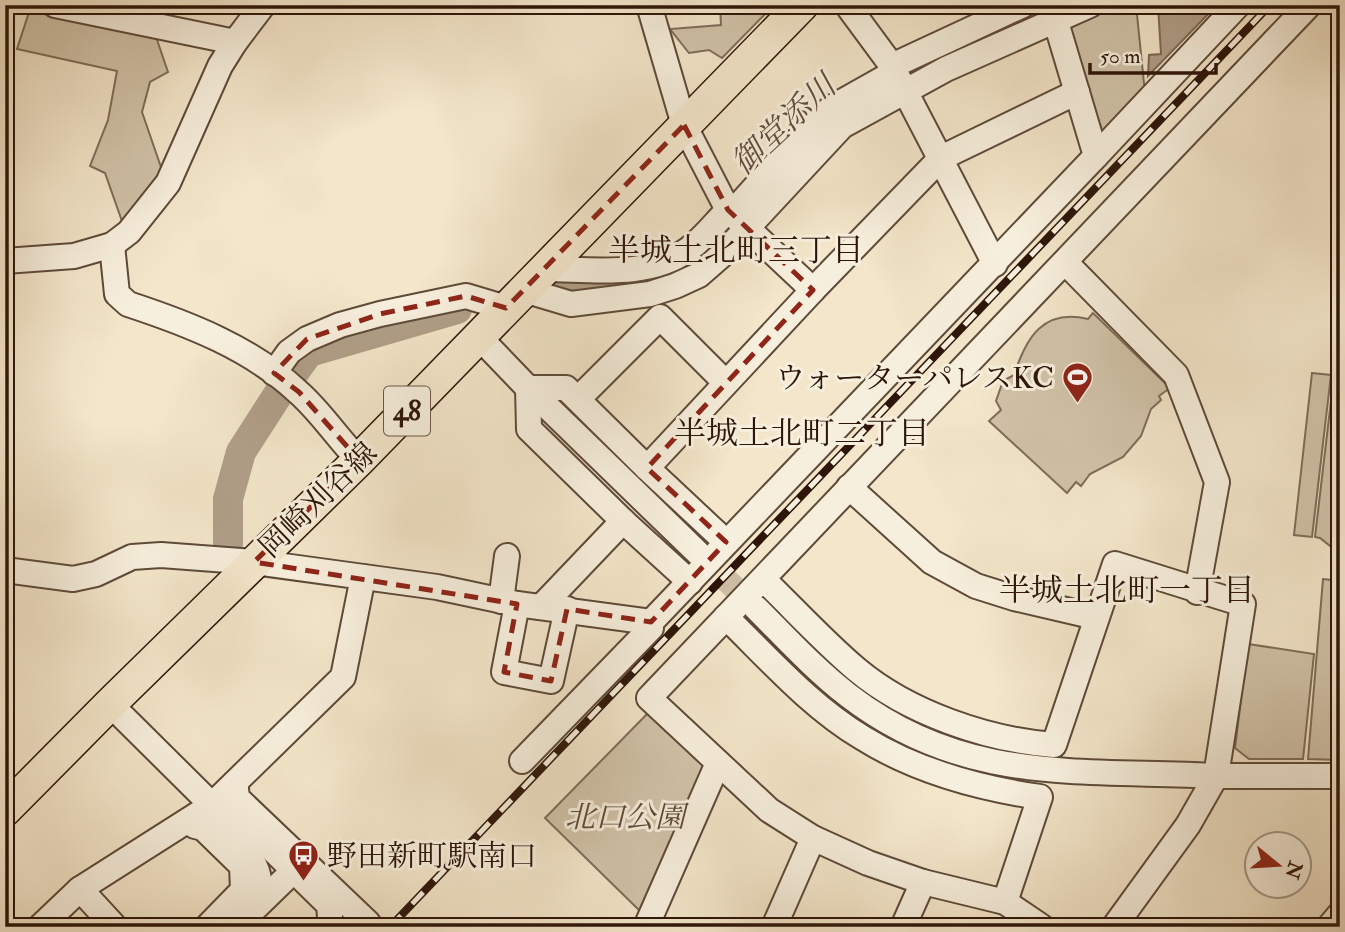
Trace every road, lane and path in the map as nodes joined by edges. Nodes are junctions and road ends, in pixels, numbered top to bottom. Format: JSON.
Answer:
{"nodes":[{"id":1,"x":55,"y":5,"type":"edge"},
{"id":2,"x":263,"y":5,"type":"edge"},
{"id":3,"x":649,"y":5,"type":"edge"},
{"id":4,"x":802,"y":5,"type":"edge"},
{"id":5,"x":847,"y":5,"type":"edge"},
{"id":6,"x":1023,"y":5,"type":"edge"},
{"id":7,"x":1090,"y":5,"type":"edge"},
{"id":8,"x":1238,"y":5,"type":"edge"},
{"id":9,"x":1309,"y":5,"type":"edge"},
{"id":10,"x":1052,"y":14,"type":"edge"},
{"id":11,"x":235,"y":42,"type":"junction"},
{"id":12,"x":897,"y":77,"type":"junction"},
{"id":13,"x":1077,"y":92,"type":"junction"},
{"id":14,"x":684,"y":125,"type":"junction"},
{"id":15,"x":1096,"y":156,"type":"junction"},
{"id":16,"x":941,"y":158,"type":"junction"},
{"id":17,"x":735,"y":217,"type":"junction"},
{"id":18,"x":112,"y":245,"type":"junction"},
{"id":19,"x":5,"y":261,"type":"edge"},
{"id":20,"x":1065,"y":262,"type":"junction"},
{"id":21,"x":995,"y":264,"type":"junction"},
{"id":22,"x":525,"y":289,"type":"junction"},
{"id":23,"x":813,"y":290,"type":"junction"},
{"id":24,"x":478,"y":336,"type":"junction"},
{"id":25,"x":274,"y":373,"type":"junction"},
{"id":26,"x":725,"y":382,"type":"junction"},
{"id":27,"x":528,"y":388,"type":"junction"},
{"id":28,"x":578,"y":399,"type":"junction"},
{"id":29,"x":359,"y":460,"type":"junction"},
{"id":30,"x":647,"y":468,"type":"junction"},
{"id":31,"x":849,"y":487,"type":"junction"},
{"id":32,"x":623,"y":521,"type":"junction"},
{"id":33,"x":726,"y":542,"type":"junction"},
{"id":34,"x":698,"y":553,"type":"tunnel mouth"},
{"id":35,"x":507,"y":556,"type":"dead end"},
{"id":36,"x":254,"y":562,"type":"junction"},
{"id":37,"x":5,"y":570,"type":"edge"},
{"id":38,"x":363,"y":577,"type":"junction"},
{"id":39,"x":763,"y":579,"type":"junction"},
{"id":40,"x":690,"y":582,"type":"junction"},
{"id":41,"x":1197,"y":592,"type":"junction"},
{"id":42,"x":519,"y":604,"type":"junction"},
{"id":43,"x":756,"y":608,"type":"tunnel mouth"},
{"id":44,"x":567,"y":609,"type":"junction"},
{"id":45,"x":726,"y":617,"type":"junction"},
{"id":46,"x":1096,"y":617,"type":"junction"},
{"id":47,"x":651,"y":622,"type":"junction"},
{"id":48,"x":110,"y":704,"type":"junction"},
{"id":49,"x":522,"y":761,"type":"dead end"},
{"id":50,"x":718,"y":763,"type":"junction"},
{"id":51,"x":1216,"y":776,"type":"junction"},
{"id":52,"x":1340,"y":776,"type":"edge"},
{"id":53,"x":212,"y":805,"type":"junction"},
{"id":54,"x":5,"y":810,"type":"edge"},
{"id":55,"x":813,"y":838,"type":"junction"},
{"id":56,"x":286,"y":878,"type":"junction"},
{"id":57,"x":923,"y":882,"type":"junction"},
{"id":58,"x":80,"y":890,"type":"junction"},
{"id":59,"x":1005,"y":902,"type":"junction"},
{"id":60,"x":1340,"y":914,"type":"edge"},
{"id":61,"x":40,"y":927,"type":"edge"},
{"id":62,"x":115,"y":927,"type":"edge"},
{"id":63,"x":207,"y":927,"type":"edge"},
{"id":64,"x":231,"y":927,"type":"edge"},
{"id":65,"x":242,"y":927,"type":"edge"},
{"id":66,"x":315,"y":927,"type":"edge"},
{"id":67,"x":328,"y":927,"type":"edge"},
{"id":68,"x":365,"y":927,"type":"edge"},
{"id":69,"x":646,"y":927,"type":"edge"},
{"id":70,"x":774,"y":927,"type":"edge"},
{"id":71,"x":903,"y":927,"type":"edge"},
{"id":72,"x":1042,"y":927,"type":"edge"},
{"id":73,"x":1114,"y":927,"type":"edge"},
{"id":74,"x":1329,"y":927,"type":"edge"}],
"edges":[{"from":1,"to":11,"type":"street"},
{"from":2,"to":11,"type":"street"},
{"from":3,"to":14,"type":"street"},
{"from":4,"to":14,"type":"main road","name":"岡崎刈谷線","number":"48"},
{"from":5,"to":12,"type":"street"},
{"from":6,"to":12,"type":"street"},
{"from":7,"to":10,"type":"street"},
{"from":8,"to":15,"type":"street"},
{"from":9,"to":20,"type":"street"},
{"from":10,"to":12,"type":"street"},
{"from":10,"to":13,"type":"street"},
{"from":11,"to":18,"type":"street"},
{"from":12,"to":16,"type":"street"},
{"from":12,"to":17,"type":"street"},
{"from":13,"to":15,"type":"street"},
{"from":13,"to":16,"type":"street"},
{"from":14,"to":17,"type":"street"},
{"from":14,"to":22,"type":"main road","name":"岡崎刈谷線","number":"48"},
{"from":15,"to":21,"type":"street"},
{"from":16,"to":21,"type":"street"},
{"from":16,"to":23,"type":"street"},
{"from":17,"to":22,"type":"street"},
{"from":17,"to":22,"type":"street"},
{"from":17,"to":23,"type":"street"},
{"from":18,"to":19,"type":"street"},
{"from":18,"to":25,"type":"street"},
{"from":20,"to":31,"type":"street"},
{"from":20,"to":41,"type":"street"},
{"from":21,"to":33,"type":"street"},
{"from":22,"to":24,"type":"main road","name":"岡崎刈谷線","number":"48"},
{"from":22,"to":25,"type":"street"},
{"from":23,"to":26,"type":"street"},
{"from":24,"to":27,"type":"street"},
{"from":24,"to":29,"type":"main road","name":"岡崎刈谷線","number":"48"},
{"from":25,"to":29,"type":"street"},
{"from":26,"to":28,"type":"street"},
{"from":26,"to":30,"type":"street"},
{"from":27,"to":28,"type":"street"},
{"from":27,"to":32,"type":"street"},
{"from":27,"to":34,"type":"street"},
{"from":28,"to":30,"type":"street"},
{"from":29,"to":36,"type":"main road","name":"岡崎刈谷線","number":"48"},
{"from":30,"to":33,"type":"street"},
{"from":31,"to":39,"type":"street"},
{"from":31,"to":46,"type":"street"},
{"from":32,"to":40,"type":"street"},
{"from":32,"to":42,"type":"street"},
{"from":33,"to":40,"type":"street"},
{"from":35,"to":42,"type":"street"},
{"from":36,"to":37,"type":"street"},
{"from":36,"to":38,"type":"street"},
{"from":36,"to":48,"type":"main road","name":"岡崎刈谷線","number":"48"},
{"from":38,"to":42,"type":"street"},
{"from":38,"to":53,"type":"street"},
{"from":39,"to":45,"type":"street"},
{"from":39,"to":46,"type":"street"},
{"from":40,"to":47,"type":"street"},
{"from":41,"to":46,"type":"street"},
{"from":41,"to":51,"type":"street"},
{"from":42,"to":44,"type":"street"},
{"from":42,"to":44,"type":"street"},
{"from":43,"to":51,"type":"street"},
{"from":44,"to":47,"type":"street"},
{"from":45,"to":50,"type":"street"},
{"from":45,"to":59,"type":"street"},
{"from":47,"to":49,"type":"street"},
{"from":48,"to":53,"type":"street"},
{"from":48,"to":54,"type":"main road","name":"岡崎刈谷線","number":"48"},
{"from":50,"to":55,"type":"street"},
{"from":50,"to":69,"type":"street"},
{"from":51,"to":52,"type":"street"},
{"from":51,"to":73,"type":"street"},
{"from":53,"to":56,"type":"street"},
{"from":53,"to":58,"type":"street"},
{"from":55,"to":57,"type":"street"},
{"from":55,"to":70,"type":"street"},
{"from":56,"to":65,"type":"street"},
{"from":56,"to":66,"type":"street"},
{"from":57,"to":59,"type":"street"},
{"from":57,"to":71,"type":"street"},
{"from":58,"to":61,"type":"street"},
{"from":58,"to":62,"type":"street"},
{"from":59,"to":72,"type":"street"},
{"from":60,"to":74,"type":"street"},
{"from":63,"to":64,"type":"street"},
{"from":67,"to":68,"type":"street"}]}
